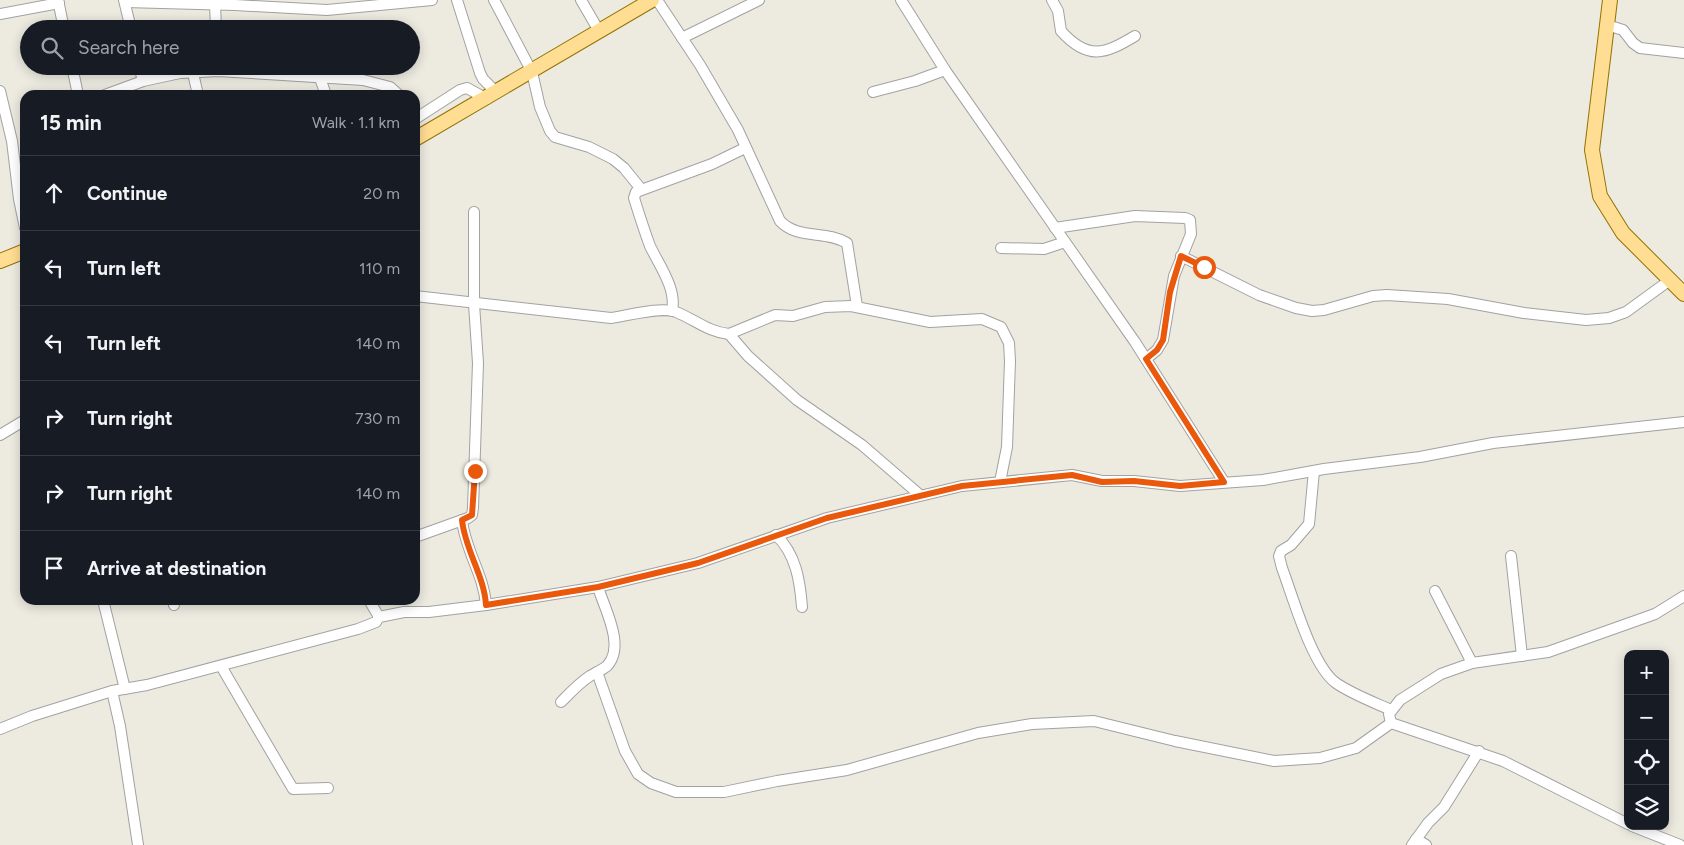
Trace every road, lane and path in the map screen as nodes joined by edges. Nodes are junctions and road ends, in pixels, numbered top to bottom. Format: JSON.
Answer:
{"nodes":[{"id":1,"x":432,"y":0,"type":"edge"},
{"id":2,"x":457,"y":0,"type":"edge"},
{"id":3,"x":494,"y":0,"type":"edge"},
{"id":4,"x":581,"y":0,"type":"edge"},
{"id":5,"x":652,"y":0,"type":"edge"},
{"id":6,"x":657,"y":0,"type":"edge"},
{"id":7,"x":759,"y":0,"type":"edge"},
{"id":8,"x":901,"y":0,"type":"edge"},
{"id":9,"x":1052,"y":0,"type":"edge"},
{"id":10,"x":1610,"y":0,"type":"edge"},
{"id":11,"x":58,"y":1,"type":"edge"},
{"id":12,"x":124,"y":1,"type":"edge"},
{"id":13,"x":235,"y":2,"type":"edge"},
{"id":14,"x":215,"y":4,"type":"junction"},
{"id":15,"x":0,"y":14,"type":"edge"},
{"id":16,"x":62,"y":20,"type":"edge"},
{"id":17,"x":129,"y":20,"type":"edge"},
{"id":18,"x":216,"y":20,"type":"edge"},
{"id":19,"x":1607,"y":25,"type":"junction"},
{"id":20,"x":599,"y":31,"type":"junction"},
{"id":21,"x":1135,"y":36,"type":"dead end"},
{"id":22,"x":682,"y":38,"type":"junction"},
{"id":23,"x":1684,"y":53,"type":"edge"},
{"id":24,"x":945,"y":70,"type":"junction"},
{"id":25,"x":532,"y":72,"type":"junction"},
{"id":26,"x":74,"y":75,"type":"edge"},
{"id":27,"x":141,"y":75,"type":"edge"},
{"id":28,"x":180,"y":75,"type":"edge"},
{"id":29,"x":193,"y":75,"type":"edge"},
{"id":30,"x":286,"y":75,"type":"edge"},
{"id":31,"x":320,"y":78,"type":"junction"},
{"id":32,"x":143,"y":81,"type":"junction"},
{"id":33,"x":77,"y":90,"type":"edge"},
{"id":34,"x":119,"y":90,"type":"edge"},
{"id":35,"x":197,"y":90,"type":"edge"},
{"id":36,"x":324,"y":90,"type":"edge"},
{"id":37,"x":393,"y":90,"type":"edge"},
{"id":38,"x":0,"y":91,"type":"edge"},
{"id":39,"x":874,"y":92,"type":"dead end"},
{"id":40,"x":492,"y":96,"type":"junction"},
{"id":41,"x":1,"y":103,"type":"edge"},
{"id":42,"x":420,"y":113,"type":"edge"},
{"id":43,"x":420,"y":136,"type":"edge"},
{"id":44,"x":745,"y":148,"type":"junction"},
{"id":45,"x":641,"y":189,"type":"junction"},
{"id":46,"x":20,"y":204,"type":"edge"},
{"id":47,"x":474,"y":212,"type":"dead end"},
{"id":48,"x":1055,"y":228,"type":"junction"},
{"id":49,"x":1065,"y":242,"type":"junction"},
{"id":50,"x":1001,"y":248,"type":"dead end"},
{"id":51,"x":20,"y":253,"type":"edge"},
{"id":52,"x":1181,"y":256,"type":"junction"},
{"id":53,"x":0,"y":261,"type":"edge"},
{"id":54,"x":1670,"y":280,"type":"junction"},
{"id":55,"x":1684,"y":294,"type":"edge"},
{"id":56,"x":420,"y":297,"type":"edge"},
{"id":57,"x":474,"y":304,"type":"junction"},
{"id":58,"x":858,"y":306,"type":"junction"},
{"id":59,"x":672,"y":311,"type":"junction"},
{"id":60,"x":729,"y":334,"type":"junction"},
{"id":61,"x":1146,"y":359,"type":"junction"},
{"id":62,"x":1684,"y":422,"type":"edge"},
{"id":63,"x":20,"y":423,"type":"edge"},
{"id":64,"x":0,"y":434,"type":"edge"},
{"id":65,"x":1314,"y":471,"type":"junction"},
{"id":66,"x":1000,"y":482,"type":"junction"},
{"id":67,"x":1224,"y":482,"type":"junction"},
{"id":68,"x":920,"y":495,"type":"junction"},
{"id":69,"x":462,"y":520,"type":"junction"},
{"id":70,"x":420,"y":536,"type":"edge"},
{"id":71,"x":776,"y":536,"type":"junction"},
{"id":72,"x":1511,"y":556,"type":"dead end"},
{"id":73,"x":598,"y":587,"type":"junction"},
{"id":74,"x":1435,"y":591,"type":"dead end"},
{"id":75,"x":1684,"y":596,"type":"edge"},
{"id":76,"x":104,"y":605,"type":"edge"},
{"id":77,"x":371,"y":605,"type":"edge"},
{"id":78,"x":486,"y":605,"type":"junction"},
{"id":79,"x":802,"y":607,"type":"dead end"},
{"id":80,"x":379,"y":617,"type":"junction"},
{"id":81,"x":1522,"y":656,"type":"junction"},
{"id":82,"x":1472,"y":663,"type":"junction"},
{"id":83,"x":221,"y":666,"type":"junction"},
{"id":84,"x":597,"y":672,"type":"junction"},
{"id":85,"x":125,"y":689,"type":"junction"},
{"id":86,"x":112,"y":691,"type":"junction"},
{"id":87,"x":560,"y":702,"type":"dead end"},
{"id":88,"x":1391,"y":710,"type":"junction"},
{"id":89,"x":1391,"y":723,"type":"junction"},
{"id":90,"x":0,"y":728,"type":"edge"},
{"id":91,"x":1480,"y":751,"type":"junction"},
{"id":92,"x":328,"y":788,"type":"dead end"},
{"id":93,"x":1624,"y":822,"type":"edge"},
{"id":94,"x":1641,"y":830,"type":"edge"},
{"id":95,"x":1414,"y":842,"type":"edge"},
{"id":96,"x":1674,"y":844,"type":"edge"},
{"id":97,"x":138,"y":845,"type":"edge"},
{"id":98,"x":1426,"y":845,"type":"edge"}],
"edges":[{"from":1,"to":13,"type":"street"},
{"from":2,"to":40,"type":"street"},
{"from":3,"to":25,"type":"street"},
{"from":4,"to":20,"type":"street"},
{"from":5,"to":20,"type":"main road"},
{"from":6,"to":22,"type":"street"},
{"from":7,"to":22,"type":"street"},
{"from":8,"to":24,"type":"street"},
{"from":9,"to":21,"type":"street"},
{"from":10,"to":19,"type":"main road"},
{"from":11,"to":15,"type":"street"},
{"from":11,"to":16,"type":"street"},
{"from":12,"to":14,"type":"street"},
{"from":12,"to":17,"type":"street"},
{"from":13,"to":14,"type":"street"},
{"from":14,"to":18,"type":"street"},
{"from":19,"to":23,"type":"street"},
{"from":19,"to":54,"type":"main road"},
{"from":20,"to":25,"type":"main road"},
{"from":22,"to":44,"type":"street"},
{"from":24,"to":39,"type":"street"},
{"from":24,"to":48,"type":"street"},
{"from":25,"to":40,"type":"main road"},
{"from":25,"to":45,"type":"street"},
{"from":26,"to":33,"type":"street"},
{"from":27,"to":32,"type":"street"},
{"from":28,"to":32,"type":"street"},
{"from":29,"to":35,"type":"street"},
{"from":30,"to":31,"type":"street"},
{"from":31,"to":36,"type":"street"},
{"from":31,"to":37,"type":"street"},
{"from":32,"to":34,"type":"street"},
{"from":38,"to":41,"type":"street"},
{"from":40,"to":42,"type":"street"},
{"from":40,"to":43,"type":"main road"},
{"from":41,"to":46,"type":"street"},
{"from":44,"to":45,"type":"street"},
{"from":44,"to":58,"type":"street"},
{"from":45,"to":59,"type":"street"},
{"from":47,"to":57,"type":"street"},
{"from":48,"to":49,"type":"street"},
{"from":48,"to":52,"type":"street"},
{"from":49,"to":50,"type":"street"},
{"from":49,"to":61,"type":"street"},
{"from":51,"to":53,"type":"main road"},
{"from":52,"to":54,"type":"street"},
{"from":52,"to":61,"type":"street"},
{"from":54,"to":55,"type":"main road"},
{"from":56,"to":57,"type":"street"},
{"from":57,"to":59,"type":"street"},
{"from":57,"to":69,"type":"street"},
{"from":58,"to":60,"type":"street"},
{"from":58,"to":66,"type":"street"},
{"from":59,"to":60,"type":"street"},
{"from":60,"to":68,"type":"street"},
{"from":61,"to":67,"type":"street"},
{"from":62,"to":65,"type":"street"},
{"from":63,"to":64,"type":"street"},
{"from":65,"to":67,"type":"street"},
{"from":65,"to":88,"type":"street"},
{"from":66,"to":67,"type":"street"},
{"from":66,"to":68,"type":"street"},
{"from":68,"to":71,"type":"street"},
{"from":69,"to":70,"type":"street"},
{"from":69,"to":78,"type":"street"},
{"from":71,"to":73,"type":"street"},
{"from":71,"to":79,"type":"street"},
{"from":72,"to":81,"type":"street"},
{"from":73,"to":78,"type":"street"},
{"from":73,"to":84,"type":"street"},
{"from":74,"to":82,"type":"street"},
{"from":75,"to":81,"type":"street"},
{"from":76,"to":85,"type":"street"},
{"from":77,"to":80,"type":"street"},
{"from":78,"to":80,"type":"street"},
{"from":80,"to":83,"type":"street"},
{"from":81,"to":82,"type":"street"},
{"from":82,"to":88,"type":"street"},
{"from":83,"to":85,"type":"street"},
{"from":83,"to":92,"type":"street"},
{"from":84,"to":87,"type":"street"},
{"from":84,"to":89,"type":"street"},
{"from":85,"to":86,"type":"street"},
{"from":86,"to":90,"type":"street"},
{"from":86,"to":97,"type":"street"},
{"from":88,"to":89,"type":"street"},
{"from":89,"to":91,"type":"street"},
{"from":91,"to":93,"type":"street"},
{"from":91,"to":95,"type":"street"},
{"from":94,"to":96,"type":"street"},
{"from":95,"to":98,"type":"street"}]}
